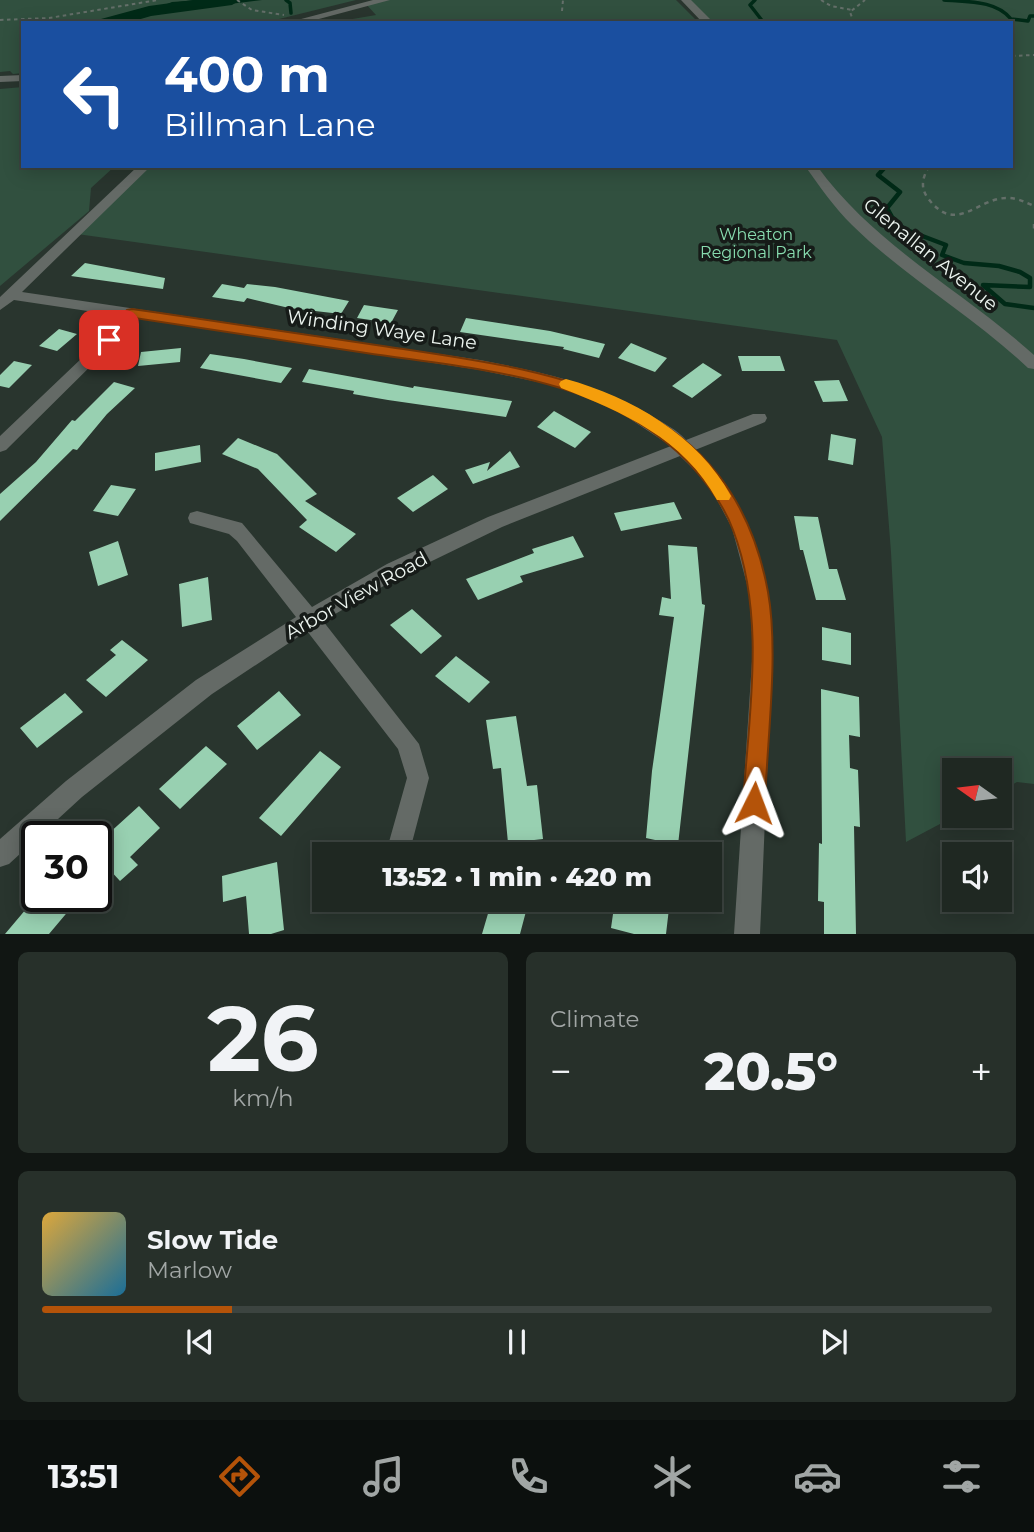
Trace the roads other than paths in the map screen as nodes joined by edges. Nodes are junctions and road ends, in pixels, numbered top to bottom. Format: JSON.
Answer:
{"nodes":[{"id":1,"x":385,"y":0,"type":"edge"},
{"id":2,"x":686,"y":0,"type":"edge"},
{"id":3,"x":289,"y":19,"type":"edge"},
{"id":4,"x":707,"y":21,"type":"edge"},
{"id":5,"x":21,"y":78,"type":"edge"},
{"id":6,"x":0,"y":79,"type":"edge"},
{"id":7,"x":143,"y":168,"type":"edge"},
{"id":8,"x":812,"y":168,"type":"edge"},
{"id":9,"x":6,"y":300,"type":"edge"},
{"id":10,"x":132,"y":313,"type":"junction"},
{"id":11,"x":1034,"y":364,"type":"edge"},
{"id":12,"x":759,"y":418,"type":"dead end"},
{"id":13,"x":0,"y":446,"type":"edge"},
{"id":14,"x":683,"y":447,"type":"junction"},
{"id":15,"x":197,"y":518,"type":"dead end"},
{"id":16,"x":310,"y":618,"type":"junction"},
{"id":17,"x":401,"y":842,"type":"edge"},
{"id":18,"x":0,"y":855,"type":"edge"},
{"id":19,"x":747,"y":933,"type":"edge"}],
"edges":[{"from":1,"to":3,"type":"street"},
{"from":2,"to":4,"type":"street"},
{"from":5,"to":6,"type":"street"},
{"from":7,"to":9,"type":"street"},
{"from":8,"to":11,"type":"street","name":"Glenallan Avenue"},
{"from":9,"to":10,"type":"street","name":"Winding Waye Lane"},
{"from":10,"to":13,"type":"street"},
{"from":10,"to":14,"type":"street","name":"Winding Waye Lane"},
{"from":12,"to":14,"type":"street","name":"Arbor View Road"},
{"from":14,"to":16,"type":"street","name":"Arbor View Road"},
{"from":14,"to":19,"type":"street","name":"Winding Waye Lane"},
{"from":15,"to":16,"type":"street"},
{"from":16,"to":17,"type":"street"},
{"from":16,"to":18,"type":"street","name":"Arbor View Road"}]}
